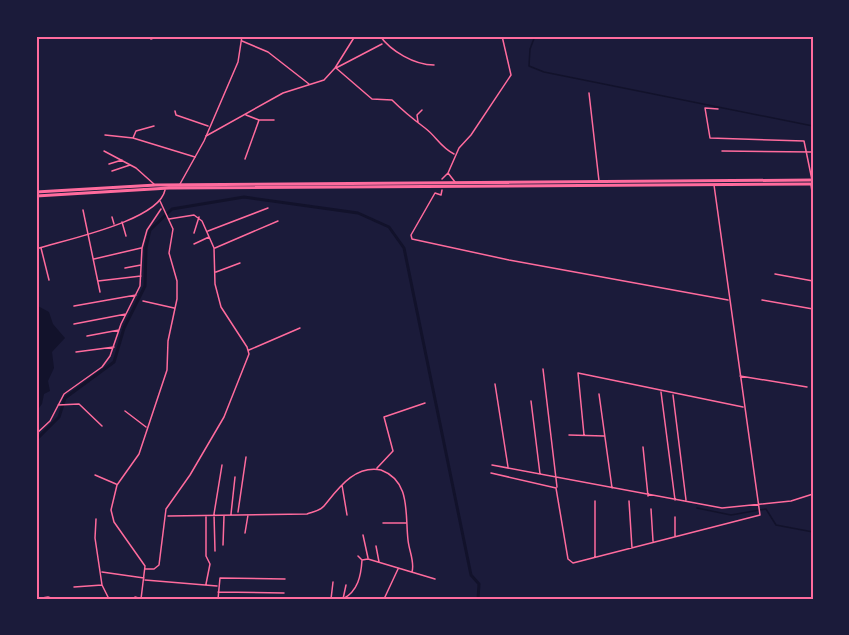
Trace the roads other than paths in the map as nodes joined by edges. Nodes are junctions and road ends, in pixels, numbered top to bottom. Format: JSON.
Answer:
{"nodes":[{"id":1,"x":149,"y":36,"type":"edge"},
{"id":2,"x":158,"y":36,"type":"edge"},
{"id":3,"x":242,"y":36,"type":"edge"},
{"id":4,"x":355,"y":36,"type":"edge"},
{"id":5,"x":380,"y":36,"type":"edge"},
{"id":6,"x":502,"y":36,"type":"edge"},
{"id":7,"x":242,"y":41,"type":"junction"},
{"id":8,"x":384,"y":44,"type":"junction"},
{"id":9,"x":434,"y":65,"type":"dead end"},
{"id":10,"x":335,"y":68,"type":"junction"},
{"id":11,"x":310,"y":84,"type":"junction"},
{"id":12,"x":589,"y":93,"type":"dead end"},
{"id":13,"x":718,"y":109,"type":"dead end"},
{"id":14,"x":422,"y":110,"type":"dead end"},
{"id":15,"x":175,"y":111,"type":"dead end"},
{"id":16,"x":245,"y":114,"type":"junction"},
{"id":17,"x":259,"y":120,"type":"junction"},
{"id":18,"x":274,"y":120,"type":"dead end"},
{"id":19,"x":418,"y":124,"type":"junction"},
{"id":20,"x":153,"y":126,"type":"dead end"},
{"id":21,"x":208,"y":126,"type":"junction"},
{"id":22,"x":105,"y":135,"type":"dead end"},
{"id":23,"x":206,"y":136,"type":"junction"},
{"id":24,"x":134,"y":138,"type":"junction"},
{"id":25,"x":104,"y":151,"type":"dead end"},
{"id":26,"x":722,"y":151,"type":"dead end"},
{"id":27,"x":806,"y":152,"type":"junction"},
{"id":28,"x":813,"y":152,"type":"edge"},
{"id":29,"x":455,"y":154,"type":"junction"},
{"id":30,"x":196,"y":157,"type":"junction"},
{"id":31,"x":245,"y":159,"type":"dead end"},
{"id":32,"x":122,"y":160,"type":"junction"},
{"id":33,"x":109,"y":164,"type":"dead end"},
{"id":34,"x":131,"y":165,"type":"junction"},
{"id":35,"x":112,"y":171,"type":"dead end"},
{"id":36,"x":448,"y":173,"type":"junction"},
{"id":37,"x":442,"y":179,"type":"dead end"},
{"id":38,"x":599,"y":182,"type":"junction"},
{"id":39,"x":812,"y":182,"type":"edge"},
{"id":40,"x":456,"y":183,"type":"junction"},
{"id":41,"x":714,"y":184,"type":"junction"},
{"id":42,"x":156,"y":185,"type":"junction"},
{"id":43,"x":180,"y":185,"type":"junction"},
{"id":44,"x":434,"y":187,"type":"junction"},
{"id":45,"x":165,"y":188,"type":"junction"},
{"id":46,"x":442,"y":190,"type":"dead end"},
{"id":47,"x":435,"y":193,"type":"junction"},
{"id":48,"x":36,"y":194,"type":"edge"},
{"id":49,"x":813,"y":199,"type":"edge"},
{"id":50,"x":160,"y":201,"type":"junction"},
{"id":51,"x":162,"y":207,"type":"junction"},
{"id":52,"x":268,"y":208,"type":"dead end"},
{"id":53,"x":83,"y":210,"type":"dead end"},
{"id":54,"x":112,"y":217,"type":"dead end"},
{"id":55,"x":168,"y":217,"type":"junction"},
{"id":56,"x":199,"y":217,"type":"junction"},
{"id":57,"x":278,"y":221,"type":"dead end"},
{"id":58,"x":122,"y":222,"type":"junction"},
{"id":59,"x":115,"y":225,"type":"junction"},
{"id":60,"x":207,"y":231,"type":"junction"},
{"id":61,"x":89,"y":233,"type":"junction"},
{"id":62,"x":194,"y":233,"type":"dead end"},
{"id":63,"x":126,"y":236,"type":"dead end"},
{"id":64,"x":209,"y":237,"type":"junction"},
{"id":65,"x":38,"y":244,"type":"dead end"},
{"id":66,"x":194,"y":244,"type":"dead end"},
{"id":67,"x":39,"y":248,"type":"edge"},
{"id":68,"x":142,"y":248,"type":"junction"},
{"id":69,"x":214,"y":248,"type":"junction"},
{"id":70,"x":93,"y":259,"type":"junction"},
{"id":71,"x":240,"y":263,"type":"dead end"},
{"id":72,"x":142,"y":265,"type":"junction"},
{"id":73,"x":125,"y":268,"type":"dead end"},
{"id":74,"x":215,"y":273,"type":"junction"},
{"id":75,"x":775,"y":274,"type":"dead end"},
{"id":76,"x":141,"y":276,"type":"junction"},
{"id":77,"x":49,"y":280,"type":"dead end"},
{"id":78,"x":98,"y":281,"type":"junction"},
{"id":79,"x":813,"y":281,"type":"edge"},
{"id":80,"x":100,"y":292,"type":"dead end"},
{"id":81,"x":137,"y":294,"type":"junction"},
{"id":82,"x":762,"y":300,"type":"dead end"},
{"id":83,"x":143,"y":301,"type":"dead end"},
{"id":84,"x":729,"y":301,"type":"junction"},
{"id":85,"x":74,"y":306,"type":"dead end"},
{"id":86,"x":174,"y":308,"type":"junction"},
{"id":87,"x":813,"y":309,"type":"edge"},
{"id":88,"x":126,"y":314,"type":"junction"},
{"id":89,"x":74,"y":324,"type":"dead end"},
{"id":90,"x":300,"y":328,"type":"dead end"},
{"id":91,"x":119,"y":330,"type":"junction"},
{"id":92,"x":87,"y":336,"type":"dead end"},
{"id":93,"x":115,"y":347,"type":"junction"},
{"id":94,"x":248,"y":350,"type":"junction"},
{"id":95,"x":76,"y":352,"type":"dead end"},
{"id":96,"x":543,"y":369,"type":"dead end"},
{"id":97,"x":740,"y":376,"type":"junction"},
{"id":98,"x":495,"y":384,"type":"dead end"},
{"id":99,"x":807,"y":387,"type":"dead end"},
{"id":100,"x":661,"y":391,"type":"junction"},
{"id":101,"x":599,"y":394,"type":"dead end"},
{"id":102,"x":674,"y":394,"type":"junction"},
{"id":103,"x":531,"y":401,"type":"dead end"},
{"id":104,"x":424,"y":403,"type":"dead end"},
{"id":105,"x":57,"y":405,"type":"junction"},
{"id":106,"x":744,"y":407,"type":"junction"},
{"id":107,"x":125,"y":411,"type":"dead end"},
{"id":108,"x":102,"y":426,"type":"dead end"},
{"id":109,"x":147,"y":428,"type":"junction"},
{"id":110,"x":36,"y":434,"type":"edge"},
{"id":111,"x":568,"y":435,"type":"dead end"},
{"id":112,"x":584,"y":435,"type":"junction"},
{"id":113,"x":605,"y":436,"type":"junction"},
{"id":114,"x":643,"y":447,"type":"dead end"},
{"id":115,"x":246,"y":457,"type":"dead end"},
{"id":116,"x":222,"y":465,"type":"dead end"},
{"id":117,"x":492,"y":465,"type":"dead end"},
{"id":118,"x":508,"y":468,"type":"junction"},
{"id":119,"x":376,"y":469,"type":"junction"},
{"id":120,"x":491,"y":473,"type":"dead end"},
{"id":121,"x":95,"y":475,"type":"dead end"},
{"id":122,"x":540,"y":475,"type":"junction"},
{"id":123,"x":235,"y":477,"type":"dead end"},
{"id":124,"x":557,"y":478,"type":"junction"},
{"id":125,"x":117,"y":485,"type":"junction"},
{"id":126,"x":341,"y":485,"type":"junction"},
{"id":127,"x":556,"y":488,"type":"junction"},
{"id":128,"x":612,"y":489,"type":"junction"},
{"id":129,"x":813,"y":494,"type":"edge"},
{"id":130,"x":648,"y":496,"type":"junction"},
{"id":131,"x":675,"y":500,"type":"junction"},
{"id":132,"x":595,"y":501,"type":"dead end"},
{"id":133,"x":629,"y":501,"type":"dead end"},
{"id":134,"x":686,"y":501,"type":"junction"},
{"id":135,"x":759,"y":504,"type":"junction"},
{"id":136,"x":651,"y":509,"type":"dead end"},
{"id":137,"x":206,"y":514,"type":"junction"},
{"id":138,"x":214,"y":514,"type":"junction"},
{"id":139,"x":224,"y":514,"type":"junction"},
{"id":140,"x":231,"y":514,"type":"junction"},
{"id":141,"x":238,"y":514,"type":"junction"},
{"id":142,"x":248,"y":514,"type":"junction"},
{"id":143,"x":347,"y":515,"type":"dead end"},
{"id":144,"x":167,"y":516,"type":"junction"},
{"id":145,"x":675,"y":517,"type":"dead end"},
{"id":146,"x":96,"y":519,"type":"dead end"},
{"id":147,"x":382,"y":523,"type":"dead end"},
{"id":148,"x":407,"y":523,"type":"junction"},
{"id":149,"x":245,"y":533,"type":"dead end"},
{"id":150,"x":363,"y":535,"type":"dead end"},
{"id":151,"x":675,"y":536,"type":"junction"},
{"id":152,"x":653,"y":542,"type":"junction"},
{"id":153,"x":223,"y":545,"type":"dead end"},
{"id":154,"x":375,"y":546,"type":"dead end"},
{"id":155,"x":632,"y":548,"type":"junction"},
{"id":156,"x":215,"y":551,"type":"dead end"},
{"id":157,"x":358,"y":556,"type":"dead end"},
{"id":158,"x":595,"y":557,"type":"junction"},
{"id":159,"x":368,"y":559,"type":"junction"},
{"id":160,"x":362,"y":560,"type":"junction"},
{"id":161,"x":379,"y":562,"type":"junction"},
{"id":162,"x":145,"y":569,"type":"junction"},
{"id":163,"x":399,"y":569,"type":"junction"},
{"id":164,"x":101,"y":572,"type":"junction"},
{"id":165,"x":412,"y":572,"type":"junction"},
{"id":166,"x":144,"y":579,"type":"junction"},
{"id":167,"x":285,"y":579,"type":"dead end"},
{"id":168,"x":435,"y":579,"type":"dead end"},
{"id":169,"x":333,"y":582,"type":"dead end"},
{"id":170,"x":102,"y":585,"type":"junction"},
{"id":171,"x":206,"y":585,"type":"junction"},
{"id":172,"x":346,"y":585,"type":"dead end"},
{"id":173,"x":217,"y":586,"type":"junction"},
{"id":174,"x":74,"y":587,"type":"dead end"},
{"id":175,"x":218,"y":592,"type":"junction"},
{"id":176,"x":284,"y":593,"type":"dead end"},
{"id":177,"x":135,"y":597,"type":"dead end"},
{"id":178,"x":36,"y":599,"type":"edge"},
{"id":179,"x":54,"y":599,"type":"edge"},
{"id":180,"x":109,"y":599,"type":"edge"},
{"id":181,"x":141,"y":599,"type":"edge"},
{"id":182,"x":218,"y":599,"type":"edge"},
{"id":183,"x":331,"y":599,"type":"edge"},
{"id":184,"x":343,"y":599,"type":"edge"},
{"id":185,"x":384,"y":599,"type":"edge"}],
"edges":[{"from":1,"to":2,"type":"street"},
{"from":3,"to":7,"type":"street"},
{"from":4,"to":10,"type":"street"},
{"from":5,"to":8,"type":"street"},
{"from":6,"to":29,"type":"street"},
{"from":7,"to":11,"type":"street"},
{"from":7,"to":21,"type":"street"},
{"from":8,"to":9,"type":"street"},
{"from":8,"to":10,"type":"street"},
{"from":10,"to":11,"type":"street"},
{"from":10,"to":19,"type":"street"},
{"from":11,"to":16,"type":"street"},
{"from":12,"to":38,"type":"street"},
{"from":13,"to":27,"type":"street"},
{"from":14,"to":19,"type":"street"},
{"from":15,"to":21,"type":"street"},
{"from":16,"to":17,"type":"street"},
{"from":16,"to":23,"type":"street"},
{"from":17,"to":18,"type":"street"},
{"from":17,"to":31,"type":"street"},
{"from":19,"to":29,"type":"street"},
{"from":20,"to":24,"type":"street"},
{"from":21,"to":23,"type":"street"},
{"from":22,"to":24,"type":"street"},
{"from":23,"to":30,"type":"street"},
{"from":24,"to":30,"type":"street"},
{"from":25,"to":32,"type":"street"},
{"from":26,"to":27,"type":"street"},
{"from":27,"to":28,"type":"street"},
{"from":27,"to":39,"type":"street"},
{"from":29,"to":36,"type":"street"},
{"from":30,"to":43,"type":"street"},
{"from":32,"to":33,"type":"street"},
{"from":32,"to":34,"type":"street"},
{"from":34,"to":35,"type":"street"},
{"from":34,"to":42,"type":"street"},
{"from":36,"to":37,"type":"street"},
{"from":36,"to":40,"type":"street"},
{"from":38,"to":39,"type":"highway"},
{"from":38,"to":40,"type":"highway"},
{"from":39,"to":41,"type":"highway"},
{"from":39,"to":49,"type":"street"},
{"from":40,"to":43,"type":"highway"},
{"from":41,"to":44,"type":"highway"},
{"from":41,"to":84,"type":"street"},
{"from":42,"to":43,"type":"highway"},
{"from":42,"to":48,"type":"highway"},
{"from":44,"to":45,"type":"highway"},
{"from":44,"to":47,"type":"street"},
{"from":45,"to":48,"type":"highway"},
{"from":45,"to":50,"type":"street"},
{"from":46,"to":47,"type":"street"},
{"from":47,"to":84,"type":"street"},
{"from":50,"to":51,"type":"street"},
{"from":50,"to":58,"type":"street"},
{"from":51,"to":55,"type":"street"},
{"from":51,"to":68,"type":"street"},
{"from":52,"to":60,"type":"street"},
{"from":53,"to":61,"type":"street"},
{"from":54,"to":59,"type":"street"},
{"from":55,"to":56,"type":"street"},
{"from":55,"to":86,"type":"street"},
{"from":56,"to":60,"type":"street"},
{"from":56,"to":62,"type":"street"},
{"from":57,"to":69,"type":"street"},
{"from":58,"to":59,"type":"street"},
{"from":58,"to":63,"type":"street"},
{"from":59,"to":61,"type":"street"},
{"from":60,"to":64,"type":"street"},
{"from":61,"to":67,"type":"street"},
{"from":61,"to":70,"type":"street"},
{"from":64,"to":66,"type":"street"},
{"from":64,"to":69,"type":"street"},
{"from":65,"to":67,"type":"street"},
{"from":67,"to":77,"type":"street"},
{"from":68,"to":70,"type":"street"},
{"from":68,"to":72,"type":"street"},
{"from":69,"to":74,"type":"street"},
{"from":70,"to":78,"type":"street"},
{"from":71,"to":74,"type":"street"},
{"from":72,"to":73,"type":"street"},
{"from":72,"to":76,"type":"street"},
{"from":74,"to":94,"type":"street"},
{"from":75,"to":79,"type":"street"},
{"from":76,"to":78,"type":"street"},
{"from":76,"to":81,"type":"street"},
{"from":78,"to":80,"type":"street"},
{"from":81,"to":85,"type":"street"},
{"from":81,"to":88,"type":"street"},
{"from":82,"to":87,"type":"street"},
{"from":83,"to":86,"type":"street"},
{"from":84,"to":97,"type":"street"},
{"from":86,"to":109,"type":"street"},
{"from":88,"to":89,"type":"street"},
{"from":88,"to":91,"type":"street"},
{"from":90,"to":94,"type":"street"},
{"from":91,"to":92,"type":"street"},
{"from":91,"to":93,"type":"street"},
{"from":93,"to":95,"type":"street"},
{"from":93,"to":105,"type":"street"},
{"from":94,"to":144,"type":"street"},
{"from":96,"to":124,"type":"street"},
{"from":97,"to":99,"type":"street"},
{"from":97,"to":106,"type":"street"},
{"from":98,"to":118,"type":"street"},
{"from":100,"to":102,"type":"street"},
{"from":100,"to":112,"type":"street"},
{"from":100,"to":131,"type":"street"},
{"from":101,"to":113,"type":"street"},
{"from":102,"to":106,"type":"street"},
{"from":102,"to":134,"type":"street"},
{"from":103,"to":122,"type":"street"},
{"from":104,"to":119,"type":"street"},
{"from":105,"to":108,"type":"street"},
{"from":105,"to":110,"type":"street"},
{"from":106,"to":135,"type":"street"},
{"from":107,"to":109,"type":"street"},
{"from":109,"to":125,"type":"street"},
{"from":111,"to":112,"type":"street"},
{"from":112,"to":113,"type":"street"},
{"from":113,"to":128,"type":"street"},
{"from":114,"to":130,"type":"street"},
{"from":115,"to":141,"type":"street"},
{"from":116,"to":138,"type":"street"},
{"from":117,"to":118,"type":"street"},
{"from":118,"to":122,"type":"street"},
{"from":119,"to":126,"type":"street"},
{"from":119,"to":148,"type":"street"},
{"from":120,"to":127,"type":"street"},
{"from":121,"to":125,"type":"street"},
{"from":122,"to":124,"type":"street"},
{"from":123,"to":140,"type":"street"},
{"from":124,"to":127,"type":"street"},
{"from":124,"to":128,"type":"street"},
{"from":125,"to":162,"type":"street"},
{"from":126,"to":142,"type":"street"},
{"from":126,"to":143,"type":"street"},
{"from":127,"to":158,"type":"street"},
{"from":128,"to":130,"type":"street"},
{"from":129,"to":135,"type":"street"},
{"from":130,"to":131,"type":"street"},
{"from":131,"to":134,"type":"street"},
{"from":132,"to":158,"type":"street"},
{"from":133,"to":155,"type":"street"},
{"from":134,"to":135,"type":"street"},
{"from":135,"to":151,"type":"street"},
{"from":136,"to":152,"type":"street"},
{"from":137,"to":138,"type":"street"},
{"from":137,"to":144,"type":"street"},
{"from":137,"to":171,"type":"street"},
{"from":138,"to":139,"type":"street"},
{"from":138,"to":156,"type":"street"},
{"from":139,"to":140,"type":"street"},
{"from":139,"to":153,"type":"street"},
{"from":140,"to":141,"type":"street"},
{"from":141,"to":142,"type":"street"},
{"from":142,"to":149,"type":"street"},
{"from":144,"to":162,"type":"street"},
{"from":145,"to":151,"type":"street"},
{"from":146,"to":164,"type":"street"},
{"from":147,"to":148,"type":"street"},
{"from":148,"to":165,"type":"street"},
{"from":150,"to":159,"type":"street"},
{"from":151,"to":152,"type":"street"},
{"from":152,"to":155,"type":"street"},
{"from":154,"to":161,"type":"street"},
{"from":155,"to":158,"type":"street"},
{"from":157,"to":160,"type":"street"},
{"from":159,"to":160,"type":"street"},
{"from":159,"to":161,"type":"street"},
{"from":160,"to":184,"type":"street"},
{"from":161,"to":163,"type":"street"},
{"from":162,"to":166,"type":"street"},
{"from":163,"to":165,"type":"street"},
{"from":163,"to":185,"type":"street"},
{"from":164,"to":166,"type":"street"},
{"from":164,"to":170,"type":"street"},
{"from":165,"to":168,"type":"street"},
{"from":166,"to":171,"type":"street"},
{"from":166,"to":181,"type":"street"},
{"from":167,"to":173,"type":"street"},
{"from":169,"to":183,"type":"street"},
{"from":170,"to":174,"type":"street"},
{"from":170,"to":180,"type":"street"},
{"from":171,"to":173,"type":"street"},
{"from":172,"to":184,"type":"street"},
{"from":173,"to":175,"type":"street"},
{"from":175,"to":176,"type":"street"},
{"from":175,"to":182,"type":"street"},
{"from":177,"to":181,"type":"street"},
{"from":178,"to":179,"type":"street"}]}
